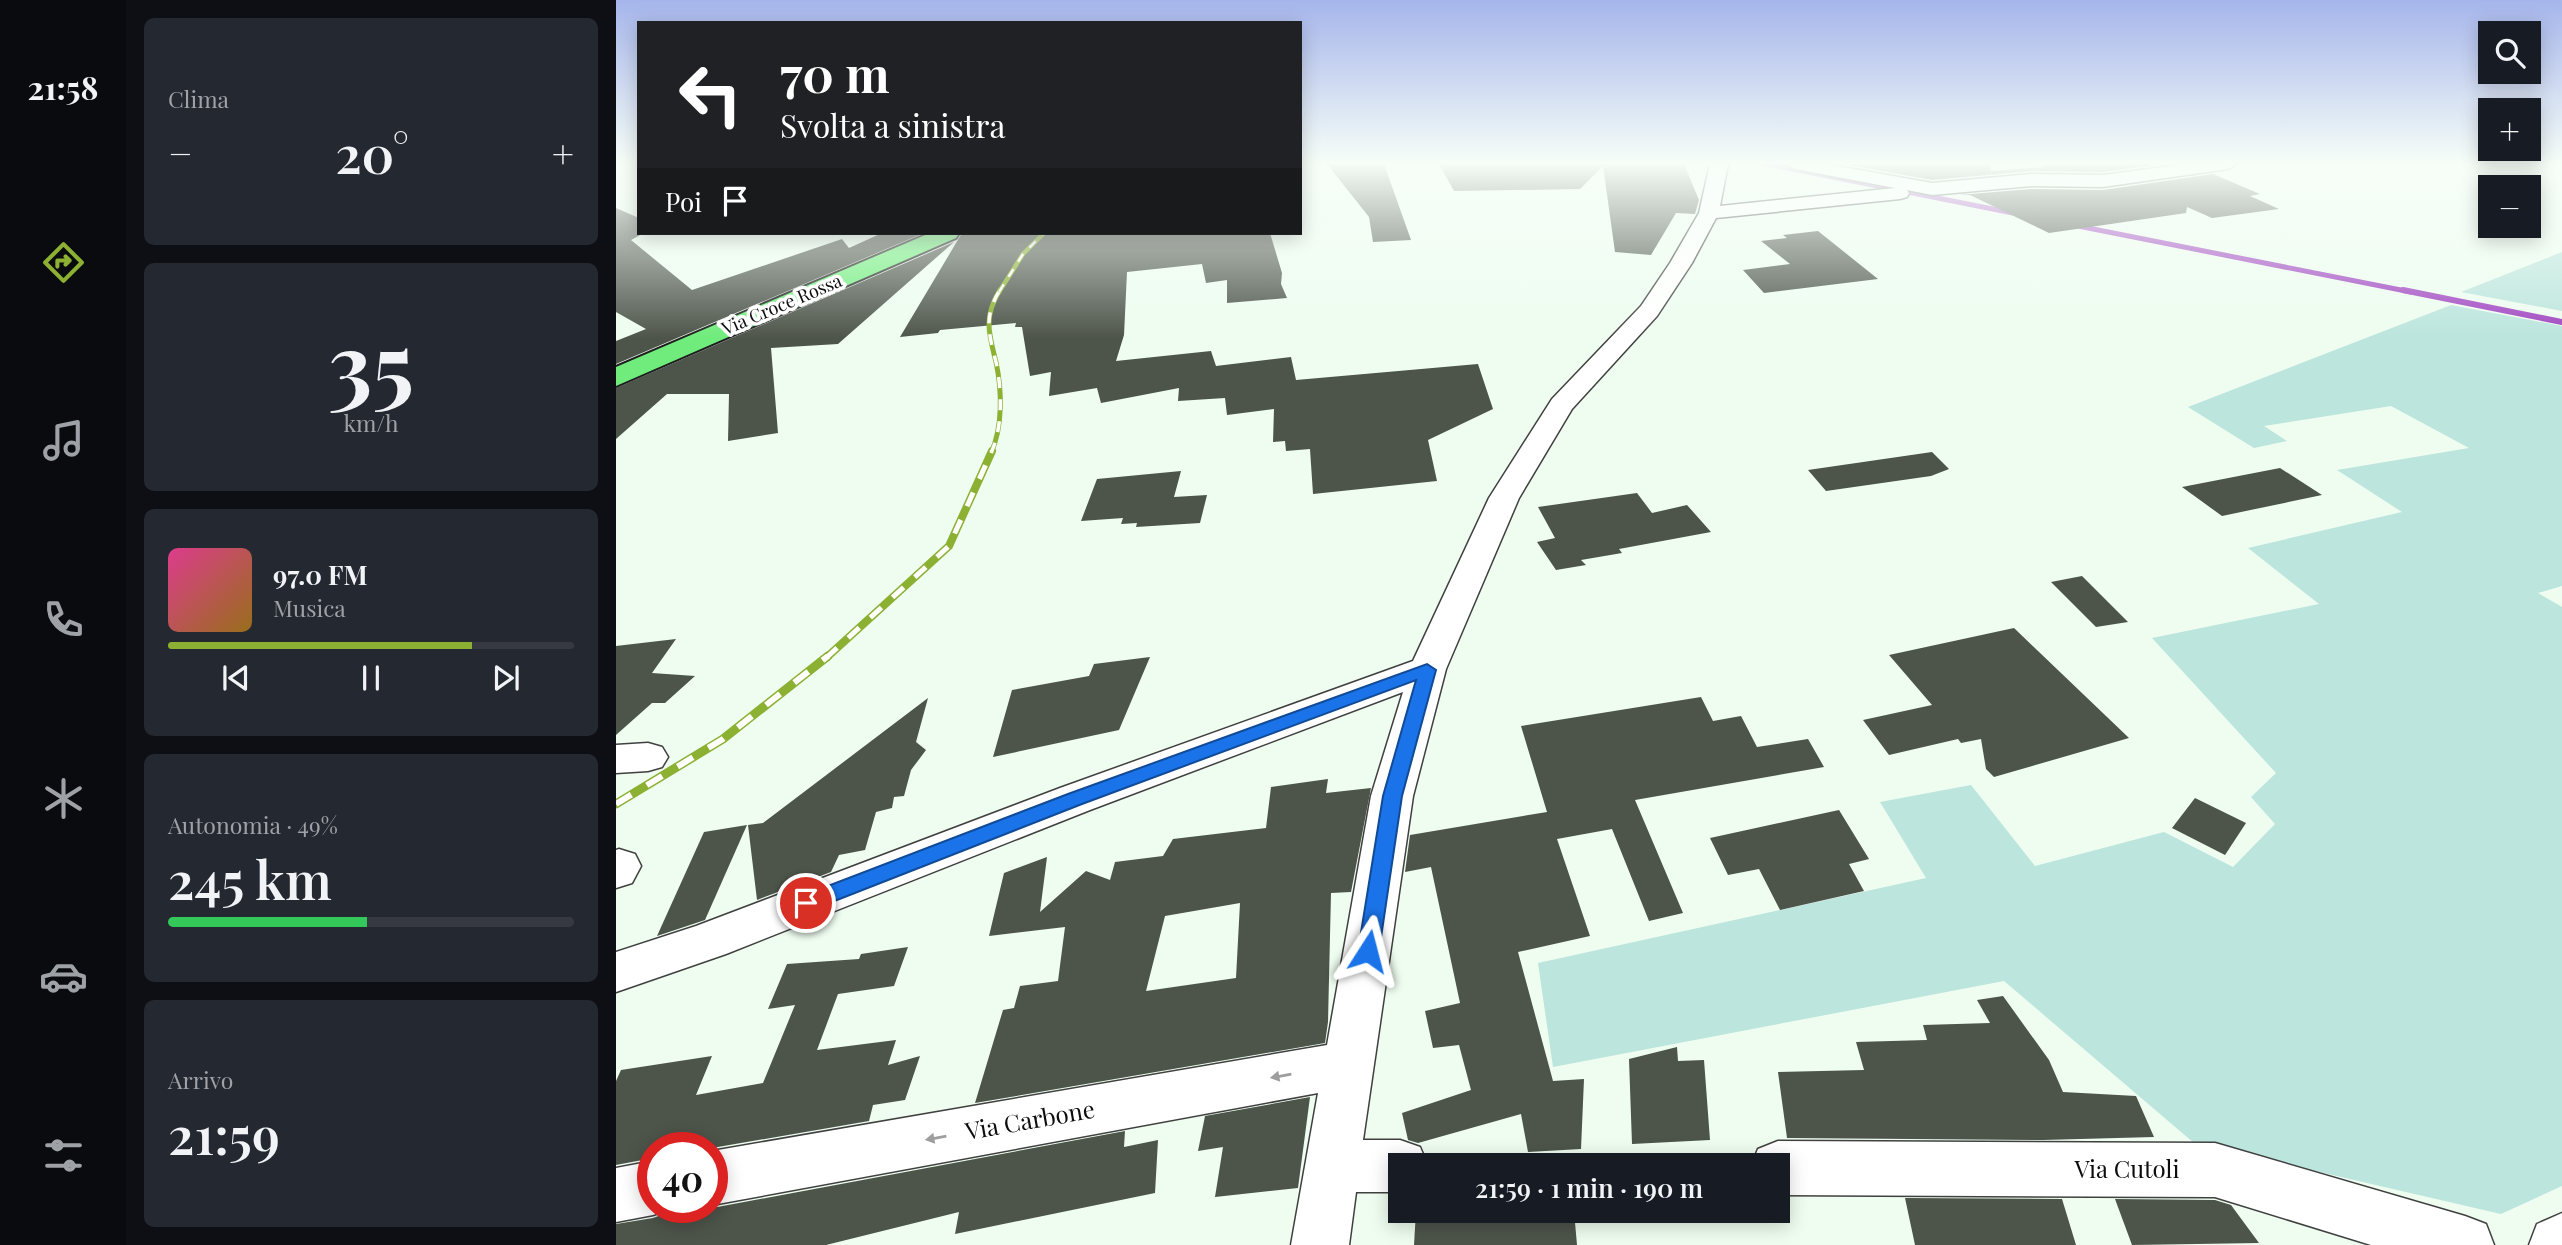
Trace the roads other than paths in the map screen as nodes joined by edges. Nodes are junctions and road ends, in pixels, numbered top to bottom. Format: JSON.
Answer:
{"nodes":[{"id":1,"x":1704,"y":222,"type":"edge"},
{"id":2,"x":943,"y":235,"type":"edge"},
{"id":3,"x":616,"y":377,"type":"edge"},
{"id":4,"x":1427,"y":670,"type":"junction"},
{"id":5,"x":616,"y":972,"type":"edge"},
{"id":6,"x":1348,"y":1064,"type":"junction"},
{"id":7,"x":1331,"y":1166,"type":"junction"},
{"id":8,"x":1388,"y":1166,"type":"edge"},
{"id":9,"x":1790,"y":1168,"type":"edge"},
{"id":10,"x":728,"y":1175,"type":"edge"},
{"id":11,"x":637,"y":1191,"type":"edge"},
{"id":12,"x":616,"y":1195,"type":"edge"},
{"id":13,"x":1320,"y":1245,"type":"edge"},
{"id":14,"x":2465,"y":1245,"type":"edge"}],
"edges":[{"from":1,"to":4,"type":"street"},
{"from":2,"to":3,"type":"main road","name":"Via Croce Rossa"},
{"from":4,"to":5,"type":"street"},
{"from":4,"to":6,"type":"street"},
{"from":6,"to":7,"type":"street"},
{"from":6,"to":10,"type":"street","name":"Via Carbone","one_way":true},
{"from":7,"to":8,"type":"street"},
{"from":7,"to":13,"type":"street"},
{"from":9,"to":14,"type":"street","name":"Via Cutoli"},
{"from":11,"to":12,"type":"street"}]}
